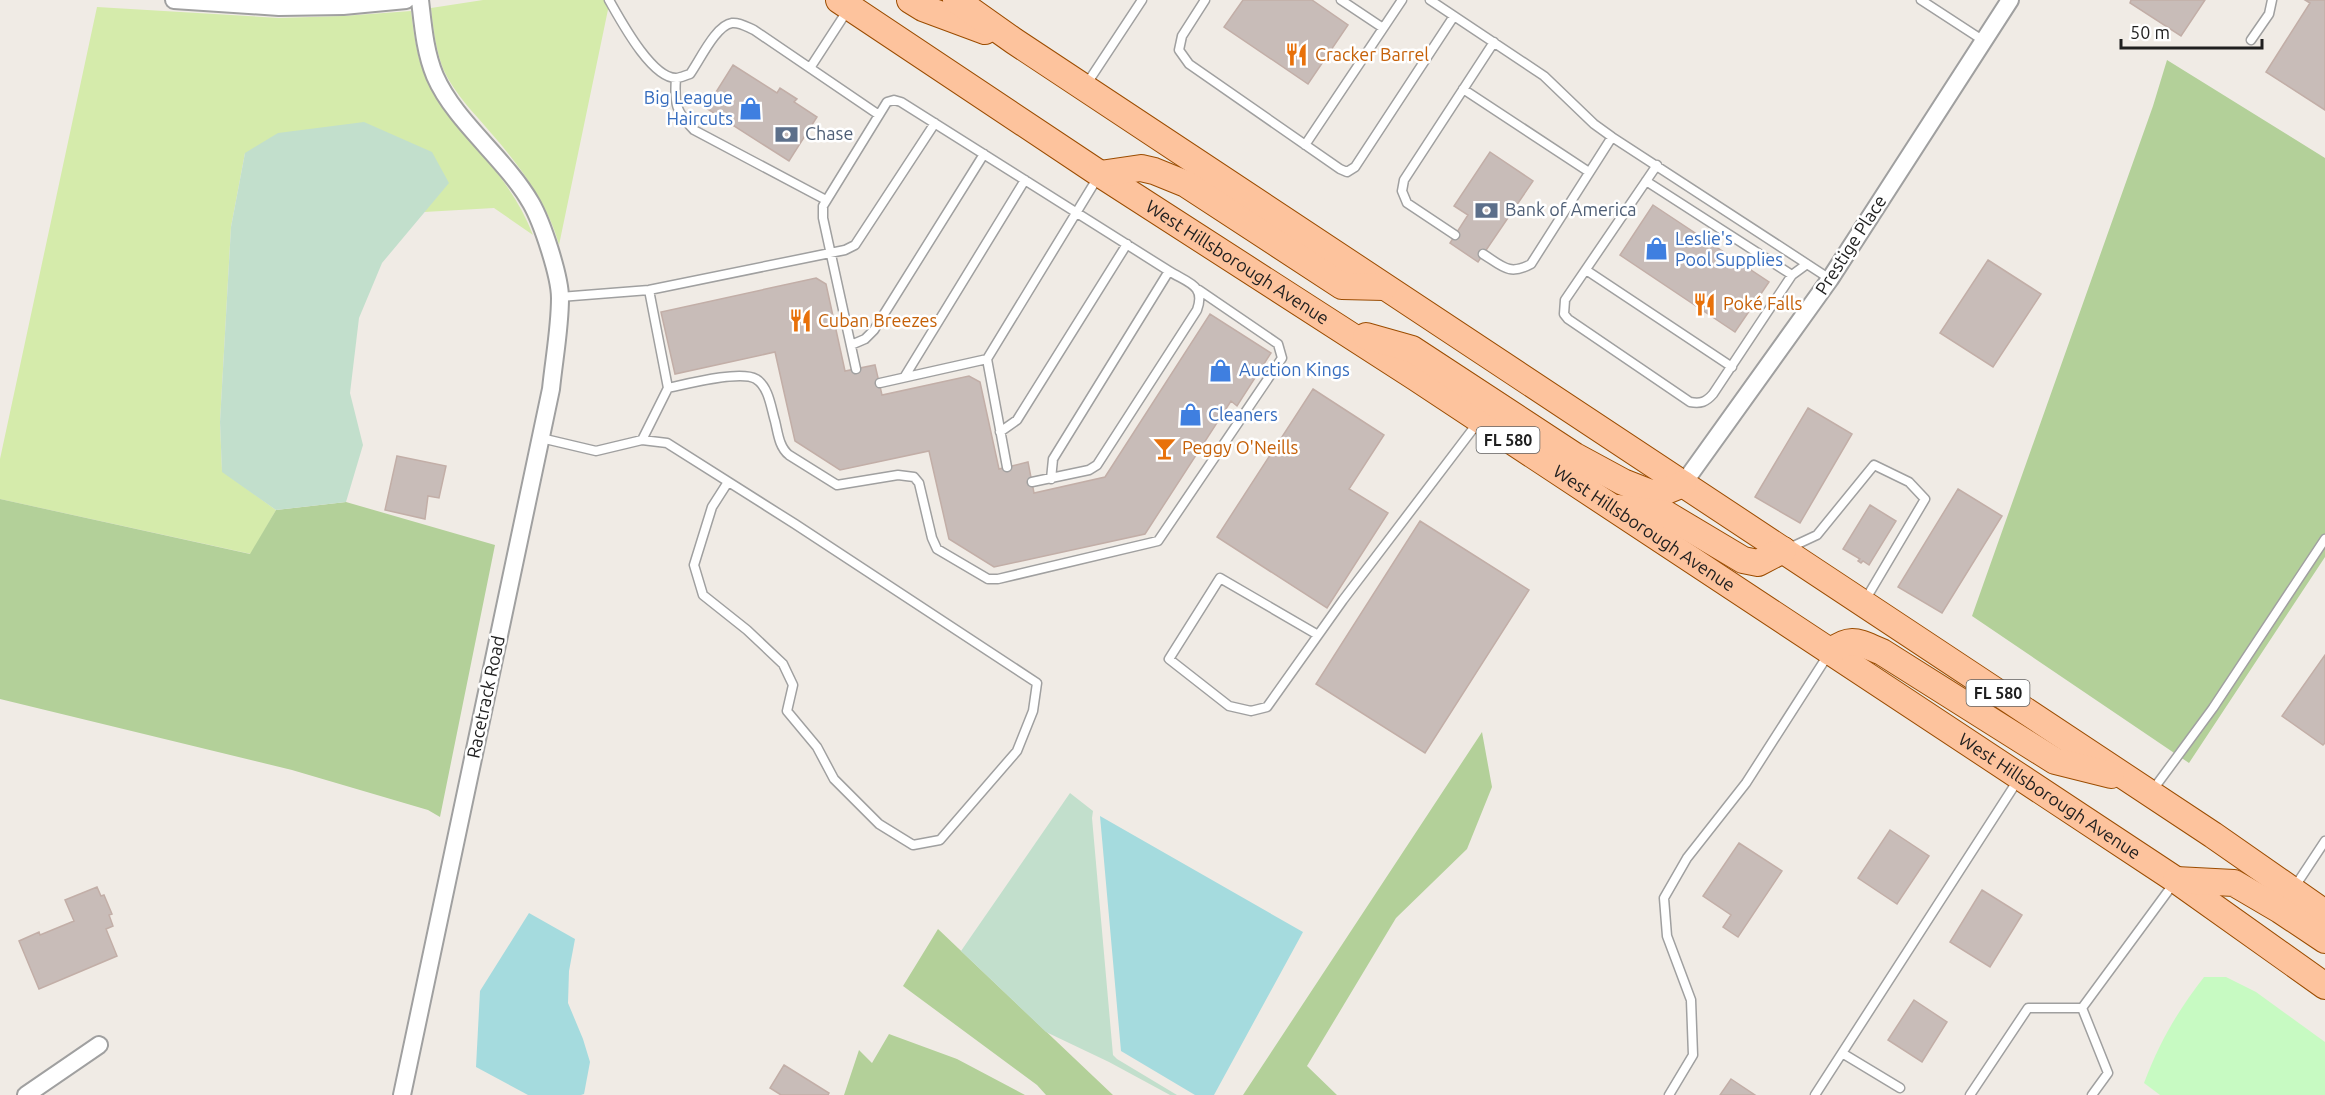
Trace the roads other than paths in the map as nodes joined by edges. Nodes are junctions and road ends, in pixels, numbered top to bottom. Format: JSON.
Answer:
{"nodes":[{"id":1,"x":174,"y":0,"type":"edge"},
{"id":2,"x":406,"y":0,"type":"edge"},
{"id":3,"x":420,"y":0,"type":"edge"},
{"id":4,"x":609,"y":0,"type":"edge"},
{"id":5,"x":910,"y":0,"type":"edge"},
{"id":6,"x":956,"y":0,"type":"edge"},
{"id":7,"x":1142,"y":0,"type":"edge"},
{"id":8,"x":1205,"y":0,"type":"edge"},
{"id":9,"x":1341,"y":0,"type":"edge"},
{"id":10,"x":1402,"y":0,"type":"edge"},
{"id":11,"x":1430,"y":0,"type":"edge"},
{"id":12,"x":1921,"y":0,"type":"edge"},
{"id":13,"x":2010,"y":0,"type":"edge"},
{"id":14,"x":2271,"y":0,"type":"edge"},
{"id":15,"x":844,"y":3,"type":"edge"},
{"id":16,"x":1454,"y":16,"type":"junction"},
{"id":17,"x":1383,"y":28,"type":"junction"},
{"id":18,"x":2250,"y":40,"type":"dead end"},
{"id":19,"x":1014,"y":41,"type":"junction"},
{"id":20,"x":1984,"y":41,"type":"junction"},
{"id":21,"x":1494,"y":42,"type":"junction"},
{"id":22,"x":810,"y":68,"type":"junction"},
{"id":23,"x":676,"y":78,"type":"junction"},
{"id":24,"x":1084,"y":88,"type":"junction"},
{"id":25,"x":1463,"y":89,"type":"junction"},
{"id":26,"x":879,"y":115,"type":"junction"},
{"id":27,"x":935,"y":123,"type":"junction"},
{"id":28,"x":1612,"y":137,"type":"junction"},
{"id":29,"x":1305,"y":145,"type":"junction"},
{"id":30,"x":984,"y":154,"type":"junction"},
{"id":31,"x":1657,"y":165,"type":"junction"},
{"id":32,"x":1589,"y":172,"type":"junction"},
{"id":33,"x":1100,"y":174,"type":"junction"},
{"id":34,"x":1025,"y":180,"type":"junction"},
{"id":35,"x":1646,"y":181,"type":"junction"},
{"id":36,"x":826,"y":200,"type":"junction"},
{"id":37,"x":1077,"y":212,"type":"junction"},
{"id":38,"x":1455,"y":235,"type":"dead end"},
{"id":39,"x":1127,"y":244,"type":"junction"},
{"id":40,"x":830,"y":251,"type":"junction"},
{"id":41,"x":1484,"y":254,"type":"dead end"},
{"id":42,"x":1807,"y":264,"type":"junction"},
{"id":43,"x":1586,"y":270,"type":"junction"},
{"id":44,"x":1169,"y":271,"type":"junction"},
{"id":45,"x":1792,"y":275,"type":"junction"},
{"id":46,"x":1830,"y":279,"type":"junction"},
{"id":47,"x":1384,"y":286,"type":"junction"},
{"id":48,"x":649,"y":290,"type":"junction"},
{"id":49,"x":1199,"y":290,"type":"junction"},
{"id":50,"x":560,"y":297,"type":"junction"},
{"id":51,"x":1340,"y":329,"type":"junction"},
{"id":52,"x":851,"y":345,"type":"junction"},
{"id":53,"x":987,"y":360,"type":"junction"},
{"id":54,"x":1732,"y":367,"type":"junction"},
{"id":55,"x":856,"y":369,"type":"dead end"},
{"id":56,"x":905,"y":376,"type":"junction"},
{"id":57,"x":880,"y":383,"type":"dead end"},
{"id":58,"x":668,"y":388,"type":"junction"},
{"id":59,"x":1479,"y":421,"type":"junction"},
{"id":60,"x":1000,"y":432,"type":"junction"},
{"id":61,"x":541,"y":438,"type":"junction"},
{"id":62,"x":642,"y":440,"type":"junction"},
{"id":63,"x":1007,"y":467,"type":"dead end"},
{"id":64,"x":1051,"y":479,"type":"junction"},
{"id":65,"x":728,"y":482,"type":"junction"},
{"id":66,"x":1032,"y":482,"type":"dead end"},
{"id":67,"x":1683,"y":484,"type":"junction"},
{"id":68,"x":1609,"y":507,"type":"junction"},
{"id":69,"x":2325,"y":539,"type":"edge"},
{"id":70,"x":1784,"y":550,"type":"junction"},
{"id":71,"x":1864,"y":603,"type":"junction"},
{"id":72,"x":1318,"y":635,"type":"junction"},
{"id":73,"x":1830,"y":652,"type":"junction"},
{"id":74,"x":2020,"y":777,"type":"junction"},
{"id":75,"x":2129,"y":779,"type":"junction"},
{"id":76,"x":2150,"y":793,"type":"junction"},
{"id":77,"x":2325,"y":841,"type":"edge"},
{"id":78,"x":2176,"y":880,"type":"junction"},
{"id":79,"x":2293,"y":891,"type":"junction"},
{"id":80,"x":2325,"y":913,"type":"edge"},
{"id":81,"x":2325,"y":940,"type":"edge"},
{"id":82,"x":2325,"y":986,"type":"edge"},
{"id":83,"x":2082,"y":1008,"type":"junction"},
{"id":84,"x":99,"y":1045,"type":"dead end"},
{"id":85,"x":1842,"y":1053,"type":"junction"},
{"id":86,"x":1900,"y":1088,"type":"dead end"},
{"id":87,"x":26,"y":1095,"type":"edge"},
{"id":88,"x":402,"y":1095,"type":"edge"},
{"id":89,"x":1669,"y":1095,"type":"edge"},
{"id":90,"x":1815,"y":1095,"type":"edge"},
{"id":91,"x":1970,"y":1095,"type":"edge"},
{"id":92,"x":2092,"y":1095,"type":"edge"}],
"edges":[{"from":1,"to":2,"type":"street"},
{"from":3,"to":50,"type":"street","name":"Racetrack Road"},
{"from":4,"to":23,"type":"lane"},
{"from":5,"to":19,"type":"main road"},
{"from":6,"to":19,"type":"main road","number":"FL 580"},
{"from":7,"to":24,"type":"lane"},
{"from":8,"to":29,"type":"lane"},
{"from":9,"to":17,"type":"lane"},
{"from":10,"to":17,"type":"lane"},
{"from":11,"to":16,"type":"lane"},
{"from":12,"to":20,"type":"lane"},
{"from":13,"to":20,"type":"street","name":"Prestige Place"},
{"from":14,"to":18,"type":"lane"},
{"from":15,"to":22,"type":"lane"},
{"from":15,"to":33,"type":"main road","name":"West Hillsborough Avenue","number":"FL 580"},
{"from":16,"to":21,"type":"lane"},
{"from":16,"to":29,"type":"lane"},
{"from":17,"to":29,"type":"lane"},
{"from":19,"to":24,"type":"main road","number":"FL 580"},
{"from":20,"to":46,"type":"street","name":"Prestige Place"},
{"from":21,"to":25,"type":"lane"},
{"from":21,"to":28,"type":"lane"},
{"from":22,"to":23,"type":"lane"},
{"from":22,"to":26,"type":"lane"},
{"from":23,"to":36,"type":"lane"},
{"from":24,"to":47,"type":"main road","number":"FL 580"},
{"from":25,"to":32,"type":"lane"},
{"from":25,"to":38,"type":"lane"},
{"from":26,"to":27,"type":"lane"},
{"from":26,"to":36,"type":"lane"},
{"from":27,"to":30,"type":"lane"},
{"from":27,"to":40,"type":"lane"},
{"from":28,"to":31,"type":"lane"},
{"from":28,"to":32,"type":"lane"},
{"from":30,"to":34,"type":"lane"},
{"from":30,"to":52,"type":"lane"},
{"from":31,"to":35,"type":"lane"},
{"from":31,"to":42,"type":"lane"},
{"from":32,"to":41,"type":"lane"},
{"from":33,"to":37,"type":"lane"},
{"from":33,"to":47,"type":"main road"},
{"from":33,"to":51,"type":"main road","name":"West Hillsborough Avenue","number":"FL 580"},
{"from":34,"to":37,"type":"lane"},
{"from":34,"to":56,"type":"lane"},
{"from":35,"to":43,"type":"lane"},
{"from":35,"to":45,"type":"lane"},
{"from":36,"to":40,"type":"lane"},
{"from":37,"to":39,"type":"lane"},
{"from":37,"to":53,"type":"lane"},
{"from":39,"to":44,"type":"lane"},
{"from":39,"to":60,"type":"lane"},
{"from":40,"to":48,"type":"lane"},
{"from":40,"to":52,"type":"lane"},
{"from":42,"to":45,"type":"lane"},
{"from":42,"to":46,"type":"lane"},
{"from":43,"to":54,"type":"lane"},
{"from":43,"to":54,"type":"lane"},
{"from":44,"to":49,"type":"lane"},
{"from":44,"to":64,"type":"lane"},
{"from":45,"to":54,"type":"lane"},
{"from":46,"to":67,"type":"street","name":"Prestige Place"},
{"from":47,"to":67,"type":"main road","number":"FL 580"},
{"from":48,"to":50,"type":"lane"},
{"from":48,"to":58,"type":"lane"},
{"from":49,"to":58,"type":"lane"},
{"from":49,"to":64,"type":"lane"},
{"from":50,"to":61,"type":"street","name":"Racetrack Road"},
{"from":51,"to":59,"type":"main road","name":"West Hillsborough Avenue","number":"FL 580"},
{"from":51,"to":67,"type":"main road"},
{"from":52,"to":55,"type":"lane"},
{"from":53,"to":56,"type":"lane"},
{"from":53,"to":60,"type":"lane"},
{"from":56,"to":57,"type":"lane"},
{"from":58,"to":62,"type":"lane"},
{"from":59,"to":68,"type":"main road","name":"West Hillsborough Avenue","number":"FL 580"},
{"from":59,"to":72,"type":"lane"},
{"from":60,"to":63,"type":"lane"},
{"from":61,"to":62,"type":"lane"},
{"from":61,"to":88,"type":"street","name":"Racetrack Road"},
{"from":62,"to":65,"type":"lane"},
{"from":64,"to":66,"type":"lane"},
{"from":65,"to":65,"type":"lane"},
{"from":67,"to":70,"type":"main road","number":"FL 580"},
{"from":68,"to":70,"type":"main road"},
{"from":68,"to":73,"type":"main road","name":"West Hillsborough Avenue","number":"FL 580"},
{"from":69,"to":76,"type":"lane"},
{"from":70,"to":71,"type":"main road","number":"FL 580"},
{"from":70,"to":71,"type":"lane"},
{"from":71,"to":75,"type":"main road","number":"FL 580"},
{"from":72,"to":72,"type":"lane"},
{"from":73,"to":74,"type":"main road","name":"West Hillsborough Avenue","number":"FL 580"},
{"from":73,"to":75,"type":"main road"},
{"from":73,"to":89,"type":"lane"},
{"from":74,"to":78,"type":"main road","name":"West Hillsborough Avenue","number":"FL 580"},
{"from":74,"to":85,"type":"lane"},
{"from":75,"to":76,"type":"main road","number":"FL 580"},
{"from":76,"to":79,"type":"main road","number":"FL 580"},
{"from":77,"to":79,"type":"lane"},
{"from":78,"to":81,"type":"main road"},
{"from":78,"to":82,"type":"main road","name":"West Hillsborough Avenue","number":"FL 580"},
{"from":78,"to":83,"type":"lane"},
{"from":79,"to":80,"type":"main road","number":"FL 580"},
{"from":83,"to":91,"type":"lane"},
{"from":83,"to":92,"type":"lane"},
{"from":84,"to":87,"type":"street"},
{"from":85,"to":86,"type":"lane"},
{"from":85,"to":90,"type":"lane"}]}
